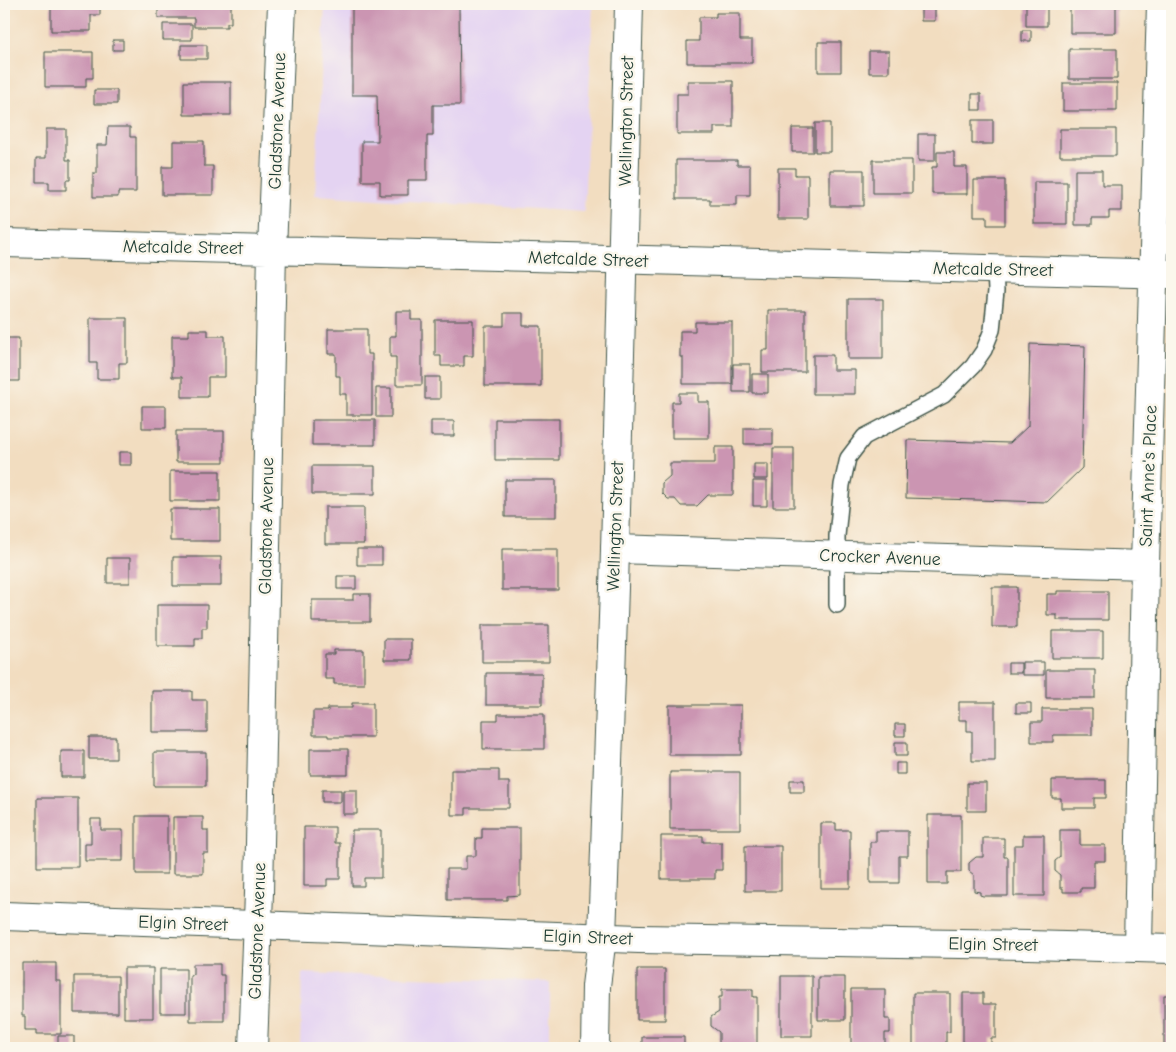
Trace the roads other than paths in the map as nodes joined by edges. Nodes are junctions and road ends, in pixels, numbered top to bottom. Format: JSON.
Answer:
{"nodes":[{"id":1,"x":282,"y":4,"type":"edge"},
{"id":2,"x":629,"y":4,"type":"edge"},
{"id":3,"x":1161,"y":4,"type":"edge"},
{"id":4,"x":4,"y":243,"type":"edge"},
{"id":5,"x":272,"y":250,"type":"junction"},
{"id":6,"x":622,"y":260,"type":"junction"},
{"id":7,"x":995,"y":269,"type":"junction"},
{"id":8,"x":1163,"y":274,"type":"edge"},
{"id":9,"x":614,"y":549,"type":"junction"},
{"id":10,"x":837,"y":556,"type":"junction"},
{"id":11,"x":1145,"y":564,"type":"junction"},
{"id":12,"x":837,"y":604,"type":"dead end"},
{"id":13,"x":4,"y":916,"type":"edge"},
{"id":14,"x":258,"y":926,"type":"junction"},
{"id":15,"x":602,"y":938,"type":"junction"},
{"id":16,"x":1138,"y":948,"type":"junction"},
{"id":17,"x":1172,"y":949,"type":"edge"},
{"id":18,"x":254,"y":1048,"type":"edge"},
{"id":19,"x":595,"y":1048,"type":"edge"}],
"edges":[{"from":1,"to":5,"type":"street","name":"Gladstone Avenue"},
{"from":2,"to":6,"type":"street","name":"Wellington Street"},
{"from":3,"to":8,"type":"street","name":"Saint Anne's Place"},
{"from":4,"to":5,"type":"street","name":"Metcalde Street"},
{"from":5,"to":6,"type":"street","name":"Metcalde Street"},
{"from":5,"to":14,"type":"street","name":"Gladstone Avenue"},
{"from":6,"to":7,"type":"street","name":"Metcalde Street"},
{"from":6,"to":9,"type":"street","name":"Wellington Street"},
{"from":7,"to":8,"type":"street","name":"Metcalde Street"},
{"from":7,"to":10,"type":"lane"},
{"from":8,"to":11,"type":"street","name":"Saint Anne's Place"},
{"from":9,"to":10,"type":"street","name":"Crocker Avenue"},
{"from":9,"to":15,"type":"street","name":"Wellington Street"},
{"from":10,"to":11,"type":"street","name":"Crocker Avenue"},
{"from":10,"to":12,"type":"lane"},
{"from":11,"to":16,"type":"street","name":"Saint Anne's Place"},
{"from":13,"to":14,"type":"street","name":"Elgin Street"},
{"from":14,"to":15,"type":"street","name":"Elgin Street"},
{"from":14,"to":18,"type":"street","name":"Gladstone Avenue"},
{"from":15,"to":16,"type":"street","name":"Elgin Street"},
{"from":15,"to":19,"type":"street","name":"Wellington Street"},
{"from":16,"to":17,"type":"street","name":"Elgin Street"}]}
